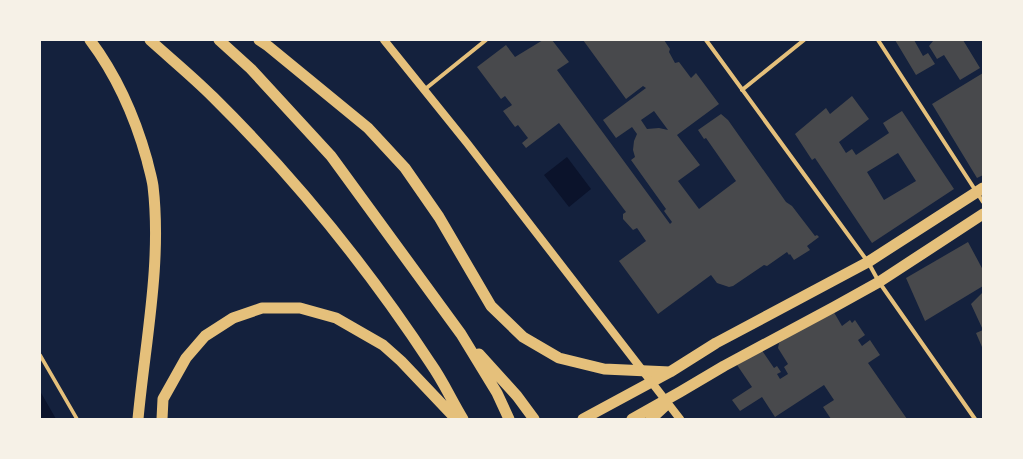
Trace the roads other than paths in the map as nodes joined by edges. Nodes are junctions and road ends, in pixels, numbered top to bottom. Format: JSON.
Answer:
{"nodes":[{"id":1,"x":90,"y":40,"type":"edge"},
{"id":2,"x":150,"y":40,"type":"edge"},
{"id":3,"x":219,"y":40,"type":"edge"},
{"id":4,"x":259,"y":40,"type":"edge"},
{"id":5,"x":384,"y":40,"type":"edge"},
{"id":6,"x":486,"y":40,"type":"edge"},
{"id":7,"x":706,"y":40,"type":"edge"},
{"id":8,"x":804,"y":40,"type":"edge"},
{"id":9,"x":878,"y":40,"type":"edge"},
{"id":10,"x":423,"y":90,"type":"junction"},
{"id":11,"x":742,"y":90,"type":"junction"},
{"id":12,"x":980,"y":190,"type":"edge"},
{"id":13,"x":983,"y":202,"type":"edge"},
{"id":14,"x":983,"y":214,"type":"edge"},
{"id":15,"x":868,"y":262,"type":"junction"},
{"id":16,"x":879,"y":282,"type":"junction"},
{"id":17,"x":460,"y":334,"type":"junction"},
{"id":18,"x":40,"y":355,"type":"edge"},
{"id":19,"x":670,"y":372,"type":"junction"},
{"id":20,"x":680,"y":392,"type":"junction"},
{"id":21,"x":77,"y":419,"type":"edge"},
{"id":22,"x":138,"y":419,"type":"edge"},
{"id":23,"x":162,"y":419,"type":"edge"},
{"id":24,"x":456,"y":419,"type":"edge"},
{"id":25,"x":463,"y":419,"type":"edge"},
{"id":26,"x":509,"y":419,"type":"edge"},
{"id":27,"x":534,"y":419,"type":"edge"},
{"id":28,"x":583,"y":419,"type":"edge"},
{"id":29,"x":632,"y":419,"type":"edge"},
{"id":30,"x":651,"y":419,"type":"edge"},
{"id":31,"x":680,"y":419,"type":"edge"},
{"id":32,"x":975,"y":419,"type":"edge"}],
"edges":[{"from":1,"to":22,"type":"highway"},
{"from":2,"to":25,"type":"highway"},
{"from":3,"to":17,"type":"highway"},
{"from":4,"to":19,"type":"highway"},
{"from":5,"to":10,"type":"main road"},
{"from":6,"to":10,"type":"street"},
{"from":7,"to":11,"type":"street"},
{"from":8,"to":11,"type":"street"},
{"from":9,"to":12,"type":"street"},
{"from":10,"to":31,"type":"main road"},
{"from":11,"to":15,"type":"street"},
{"from":12,"to":13,"type":"street"},
{"from":12,"to":15,"type":"highway"},
{"from":14,"to":16,"type":"highway"},
{"from":15,"to":16,"type":"street"},
{"from":15,"to":19,"type":"highway"},
{"from":16,"to":20,"type":"highway"},
{"from":16,"to":32,"type":"street"},
{"from":17,"to":26,"type":"highway"},
{"from":17,"to":27,"type":"highway"},
{"from":18,"to":21,"type":"street"},
{"from":19,"to":28,"type":"highway"},
{"from":20,"to":29,"type":"highway"},
{"from":20,"to":30,"type":"highway"},
{"from":23,"to":24,"type":"highway"}]}
